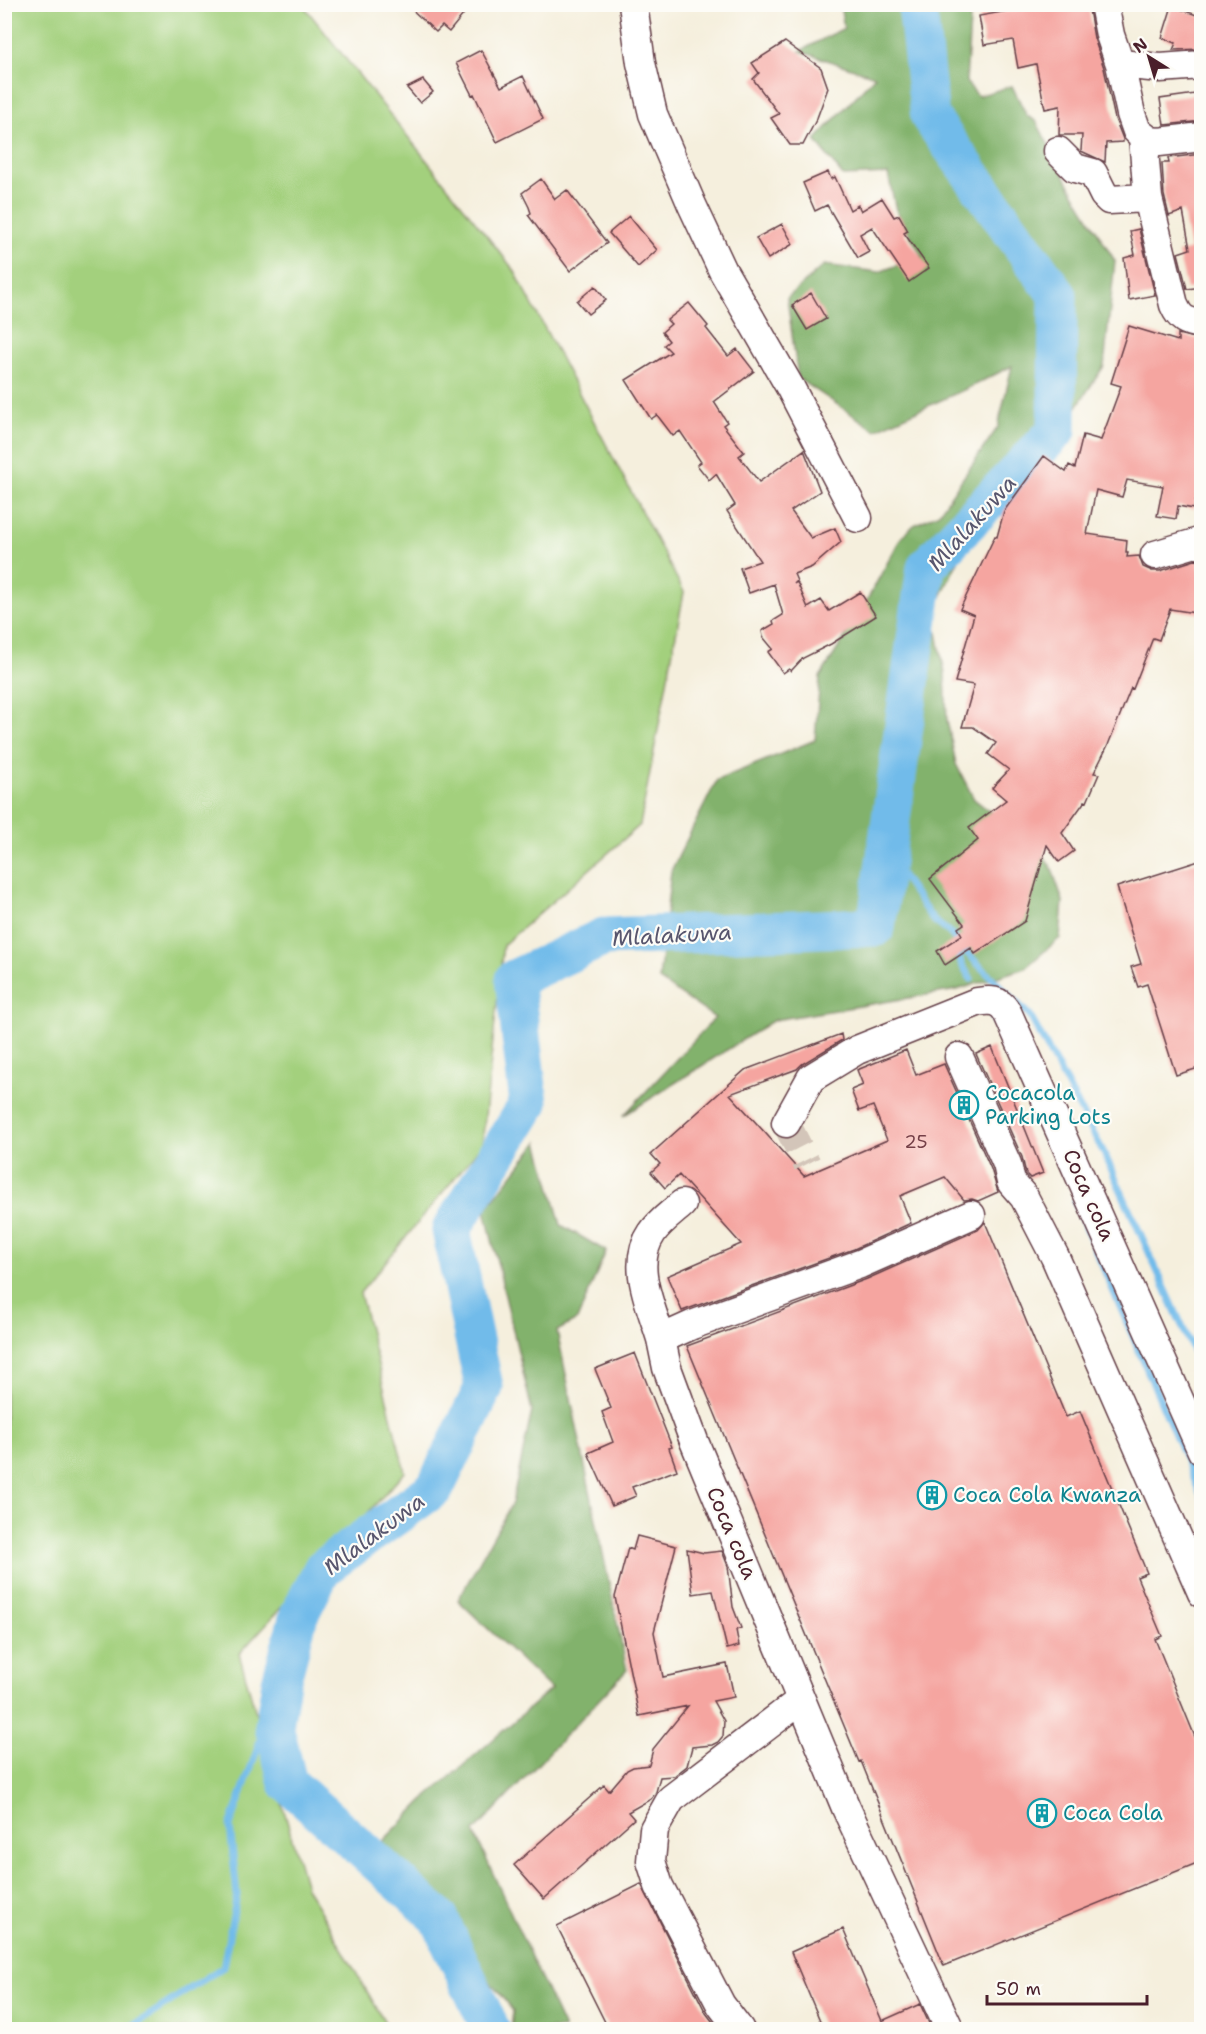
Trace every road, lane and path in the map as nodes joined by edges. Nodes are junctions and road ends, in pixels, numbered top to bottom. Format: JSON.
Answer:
{"nodes":[{"id":1,"x":633,"y":4,"type":"edge"},
{"id":2,"x":1104,"y":4,"type":"edge"},
{"id":3,"x":1120,"y":64,"type":"junction"},
{"id":4,"x":1202,"y":65,"type":"edge"},
{"id":5,"x":1143,"y":137,"type":"junction"},
{"id":6,"x":1202,"y":137,"type":"edge"},
{"id":7,"x":1058,"y":151,"type":"dead end"},
{"id":8,"x":1148,"y":198,"type":"junction"},
{"id":9,"x":1202,"y":324,"type":"edge"},
{"id":10,"x":858,"y":518,"type":"dead end"},
{"id":11,"x":1202,"y":541,"type":"edge"},
{"id":12,"x":1155,"y":555,"type":"dead end"},
{"id":13,"x":959,"y":1057,"type":"dead end"},
{"id":14,"x":786,"y":1123,"type":"dead end"},
{"id":15,"x":682,"y":1204,"type":"dead end"},
{"id":16,"x":971,"y":1215,"type":"dead end"},
{"id":17,"x":661,"y":1339,"type":"junction"},
{"id":18,"x":1202,"y":1451,"type":"edge"},
{"id":19,"x":1202,"y":1593,"type":"edge"},
{"id":20,"x":801,"y":1700,"type":"junction"},
{"id":21,"x":740,"y":2030,"type":"edge"},
{"id":22,"x":950,"y":2030,"type":"edge"}],
"edges":[{"from":1,"to":10,"type":"street"},
{"from":2,"to":3,"type":"street"},
{"from":3,"to":4,"type":"street"},
{"from":3,"to":5,"type":"street"},
{"from":5,"to":6,"type":"street"},
{"from":5,"to":8,"type":"street"},
{"from":7,"to":8,"type":"street"},
{"from":8,"to":9,"type":"street"},
{"from":11,"to":12,"type":"street"},
{"from":13,"to":19,"type":"street"},
{"from":14,"to":18,"type":"street","name":"Coca cola"},
{"from":15,"to":17,"type":"street","name":"Coca cola"},
{"from":16,"to":17,"type":"street"},
{"from":17,"to":20,"type":"street","name":"Coca cola"},
{"from":20,"to":21,"type":"street"},
{"from":20,"to":22,"type":"street","name":"Coca cola"}]}
